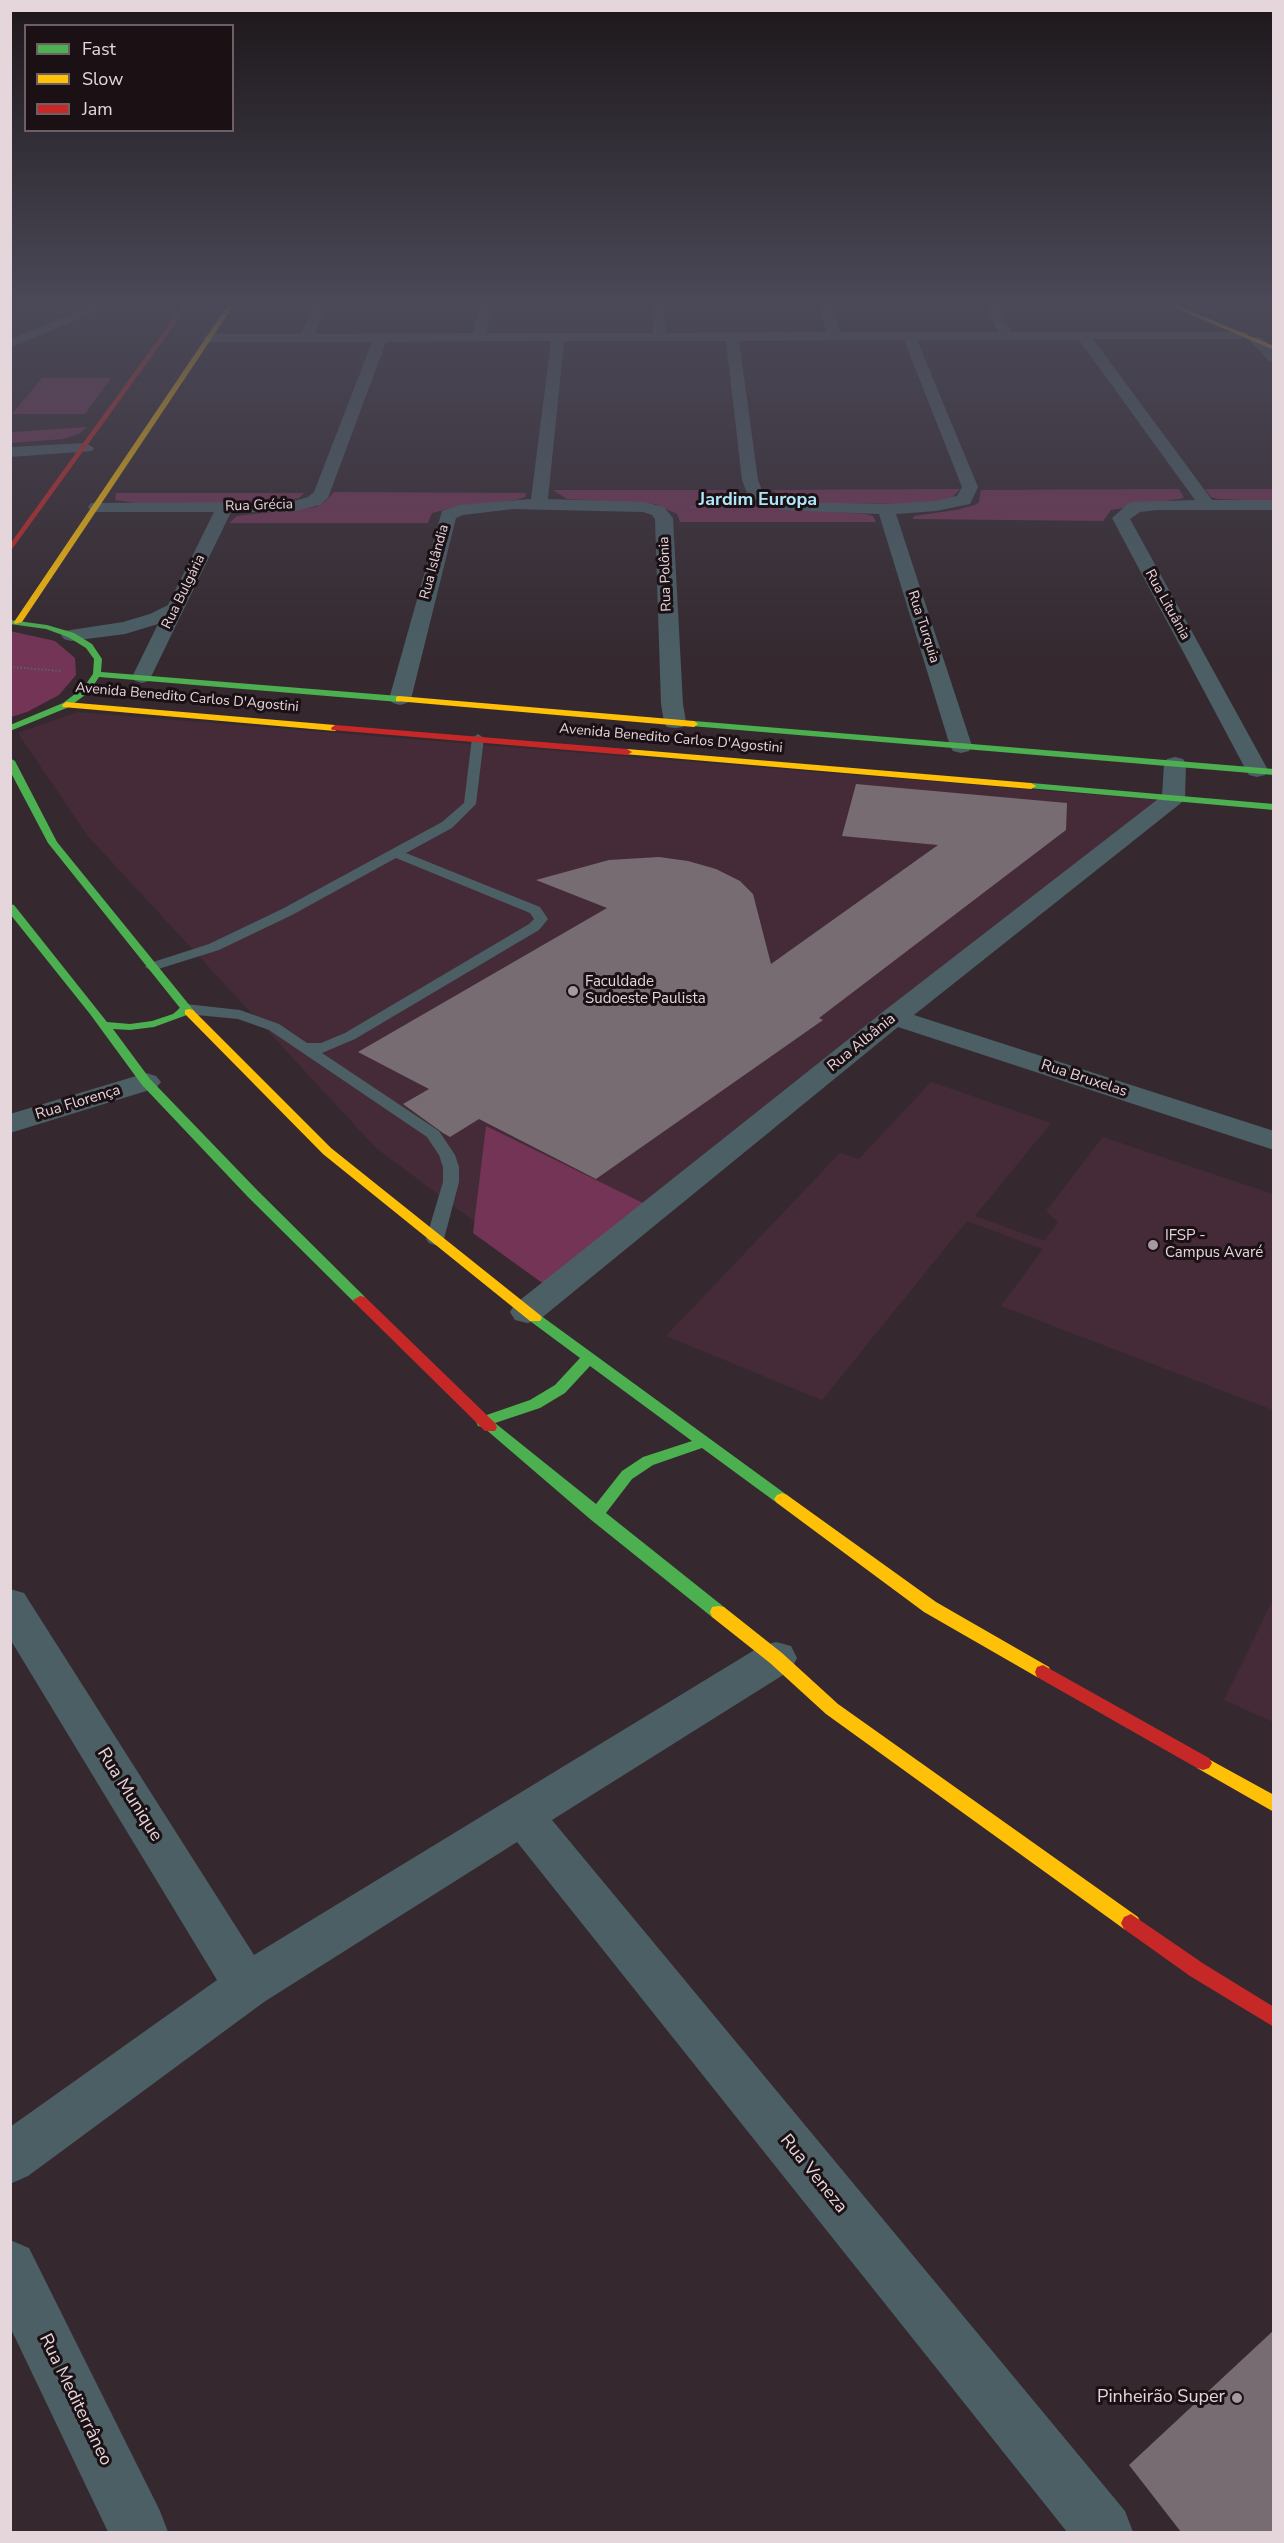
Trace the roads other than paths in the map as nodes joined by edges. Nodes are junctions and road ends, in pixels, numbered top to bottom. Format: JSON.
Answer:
{"nodes":[{"id":1,"x":103,"y":424,"type":"edge"},
{"id":2,"x":144,"y":424,"type":"edge"},
{"id":3,"x":348,"y":424,"type":"edge"},
{"id":4,"x":548,"y":424,"type":"edge"},
{"id":5,"x":743,"y":424,"type":"edge"},
{"id":6,"x":944,"y":424,"type":"edge"},
{"id":7,"x":1148,"y":424,"type":"edge"},
{"id":8,"x":86,"y":448,"type":"junction"},
{"id":9,"x":10,"y":452,"type":"edge"},
{"id":10,"x":539,"y":503,"type":"junction"},
{"id":11,"x":1207,"y":505,"type":"junction"},
{"id":12,"x":1274,"y":505,"type":"edge"},
{"id":13,"x":97,"y":507,"type":"junction"},
{"id":14,"x":225,"y":507,"type":"junction"},
{"id":15,"x":886,"y":509,"type":"junction"},
{"id":16,"x":10,"y":550,"type":"edge"},
{"id":17,"x":176,"y":608,"type":"junction"},
{"id":18,"x":14,"y":622,"type":"edge"},
{"id":19,"x":71,"y":635,"type":"junction"},
{"id":20,"x":97,"y":674,"type":"junction"},
{"id":21,"x":142,"y":677,"type":"junction"},
{"id":22,"x":400,"y":699,"type":"junction"},
{"id":23,"x":66,"y":705,"type":"junction"},
{"id":24,"x":487,"y":708,"type":"junction"},
{"id":25,"x":614,"y":717,"type":"junction"},
{"id":26,"x":675,"y":722,"type":"junction"},
{"id":27,"x":10,"y":728,"type":"edge"},
{"id":28,"x":478,"y":738,"type":"junction"},
{"id":29,"x":592,"y":738,"type":"junction"},
{"id":30,"x":961,"y":746,"type":"junction"},
{"id":31,"x":10,"y":761,"type":"edge"},
{"id":32,"x":1175,"y":764,"type":"junction"},
{"id":33,"x":1265,"y":771,"type":"edge"},
{"id":34,"x":1173,"y":798,"type":"junction"},
{"id":35,"x":1274,"y":807,"type":"edge"},
{"id":36,"x":397,"y":854,"type":"junction"},
{"id":37,"x":10,"y":907,"type":"edge"},
{"id":38,"x":152,"y":967,"type":"junction"},
{"id":39,"x":186,"y":1009,"type":"junction"},
{"id":40,"x":894,"y":1017,"type":"junction"},
{"id":41,"x":104,"y":1025,"type":"junction"},
{"id":42,"x":303,"y":1047,"type":"junction"},
{"id":43,"x":146,"y":1082,"type":"junction"},
{"id":44,"x":10,"y":1124,"type":"edge"},
{"id":45,"x":1274,"y":1141,"type":"edge"},
{"id":46,"x":435,"y":1239,"type":"junction"},
{"id":47,"x":526,"y":1312,"type":"junction"},
{"id":48,"x":589,"y":1358,"type":"junction"},
{"id":49,"x":483,"y":1422,"type":"junction"},
{"id":50,"x":705,"y":1442,"type":"junction"},
{"id":51,"x":596,"y":1515,"type":"junction"},
{"id":52,"x":10,"y":1604,"type":"edge"},
{"id":53,"x":776,"y":1658,"type":"junction"},
{"id":54,"x":1274,"y":1804,"type":"edge"},
{"id":55,"x":522,"y":1816,"type":"junction"},
{"id":56,"x":247,"y":1986,"type":"junction"},
{"id":57,"x":1274,"y":2018,"type":"edge"},
{"id":58,"x":10,"y":2158,"type":"edge"},
{"id":59,"x":10,"y":2267,"type":"edge"},
{"id":60,"x":140,"y":2532,"type":"edge"},
{"id":61,"x":1104,"y":2532,"type":"edge"}],
"edges":[{"from":1,"to":8,"type":"main road"},
{"from":2,"to":13,"type":"main road"},
{"from":3,"to":14,"type":"street","name":"Rua Grécia"},
{"from":4,"to":10,"type":"street"},
{"from":5,"to":15,"type":"street"},
{"from":6,"to":15,"type":"street"},
{"from":7,"to":11,"type":"street"},
{"from":8,"to":9,"type":"street"},
{"from":8,"to":16,"type":"main road"},
{"from":10,"to":22,"type":"street","name":"Rua Islândia"},
{"from":10,"to":26,"type":"street","name":"Rua Polônia"},
{"from":11,"to":12,"type":"street"},
{"from":11,"to":33,"type":"street","name":"Rua Lituânia"},
{"from":13,"to":14,"type":"street","name":"Rua Grécia"},
{"from":13,"to":18,"type":"main road"},
{"from":14,"to":17,"type":"street","name":"Rua Bulgária"},
{"from":15,"to":30,"type":"street","name":"Rua Turquia"},
{"from":17,"to":19,"type":"street"},
{"from":17,"to":21,"type":"street","name":"Rua Bulgária"},
{"from":18,"to":19,"type":"main road"},
{"from":19,"to":20,"type":"main road"},
{"from":20,"to":21,"type":"main road","name":"Avenida Benedito Carlos D'Agostini"},
{"from":20,"to":23,"type":"main road"},
{"from":21,"to":22,"type":"main road","name":"Avenida Benedito Carlos D'Agostini"},
{"from":22,"to":24,"type":"main road","name":"Avenida Benedito Carlos D'Agostini"},
{"from":23,"to":27,"type":"main road"},
{"from":23,"to":28,"type":"main road","name":"Avenida Benedito Carlos D'Agostini"},
{"from":24,"to":25,"type":"main road","name":"Avenida Benedito Carlos D'Agostini"},
{"from":24,"to":28,"type":"main road"},
{"from":25,"to":26,"type":"main road","name":"Avenida Benedito Carlos D'Agostini"},
{"from":25,"to":29,"type":"main road"},
{"from":26,"to":30,"type":"main road","name":"Avenida Benedito Carlos D'Agostini"},
{"from":28,"to":29,"type":"main road","name":"Avenida Benedito Carlos D'Agostini"},
{"from":28,"to":36,"type":"lane"},
{"from":29,"to":34,"type":"main road","name":"Avenida Benedito Carlos D'Agostini"},
{"from":30,"to":32,"type":"main road","name":"Avenida Benedito Carlos D'Agostini"},
{"from":31,"to":38,"type":"main road"},
{"from":32,"to":33,"type":"main road","name":"Avenida Benedito Carlos D'Agostini"},
{"from":32,"to":34,"type":"street"},
{"from":34,"to":35,"type":"main road","name":"Avenida Benedito Carlos D'Agostini"},
{"from":34,"to":40,"type":"street","name":"Rua Albânia"},
{"from":36,"to":38,"type":"lane"},
{"from":36,"to":42,"type":"lane"},
{"from":37,"to":41,"type":"main road"},
{"from":38,"to":39,"type":"main road"},
{"from":39,"to":41,"type":"main road"},
{"from":39,"to":42,"type":"lane"},
{"from":39,"to":46,"type":"main road"},
{"from":40,"to":45,"type":"street","name":"Rua Bruxelas"},
{"from":40,"to":47,"type":"street","name":"Rua Albânia"},
{"from":41,"to":43,"type":"main road"},
{"from":42,"to":46,"type":"lane"},
{"from":43,"to":44,"type":"street","name":"Rua Florença"},
{"from":43,"to":49,"type":"main road"},
{"from":46,"to":47,"type":"main road"},
{"from":47,"to":48,"type":"main road"},
{"from":48,"to":49,"type":"main road"},
{"from":48,"to":50,"type":"main road"},
{"from":49,"to":51,"type":"main road"},
{"from":50,"to":51,"type":"main road"},
{"from":50,"to":54,"type":"main road"},
{"from":51,"to":53,"type":"main road"},
{"from":52,"to":56,"type":"street","name":"Rua Munique"},
{"from":53,"to":55,"type":"street"},
{"from":53,"to":57,"type":"main road"},
{"from":55,"to":56,"type":"street"},
{"from":55,"to":61,"type":"street","name":"Rua Veneza"},
{"from":56,"to":58,"type":"street"},
{"from":59,"to":60,"type":"street","name":"Rua Mediterrâneo"}]}
